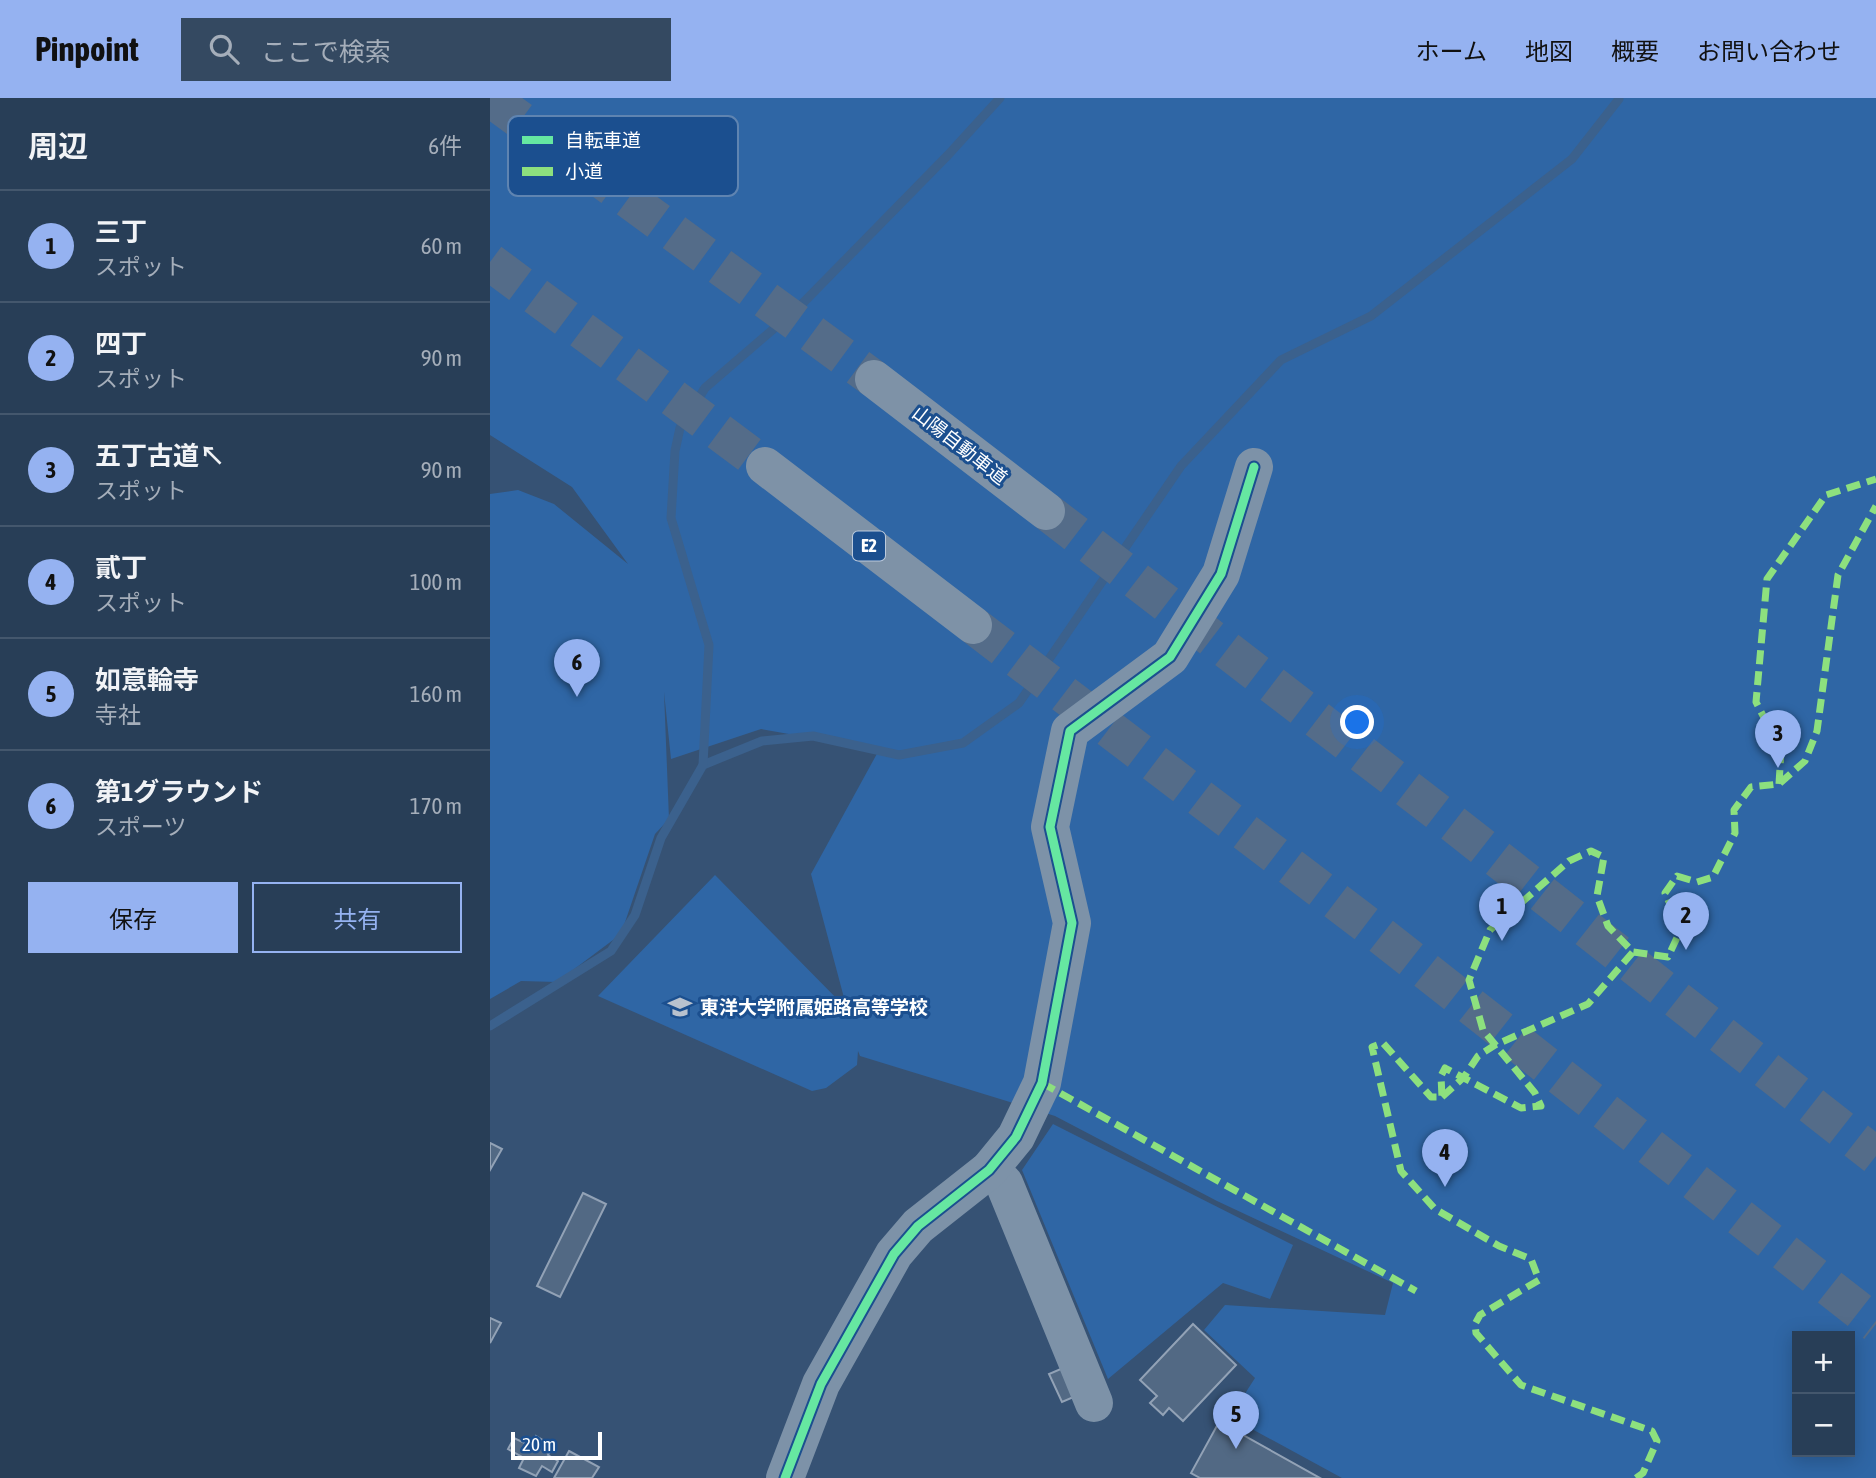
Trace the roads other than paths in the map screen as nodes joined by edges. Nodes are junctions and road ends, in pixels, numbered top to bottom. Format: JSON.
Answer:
{"nodes":[{"id":1,"x":874,"y":379,"type":"tunnel mouth"},
{"id":2,"x":765,"y":466,"type":"tunnel mouth"},
{"id":3,"x":1254,"y":467,"type":"dead end"},
{"id":4,"x":1046,"y":511,"type":"tunnel mouth"},
{"id":5,"x":973,"y":625,"type":"tunnel mouth"},
{"id":6,"x":989,"y":1170,"type":"junction"},
{"id":7,"x":1094,"y":1403,"type":"dead end"},
{"id":8,"x":785,"y":1478,"type":"edge"}],
"edges":[{"from":1,"to":4,"type":"highway","name":"山陽自動車道"},
{"from":2,"to":5,"type":"highway","number":"E2"},
{"from":3,"to":6,"type":"street"},
{"from":6,"to":7,"type":"street"},
{"from":6,"to":8,"type":"street"}]}
